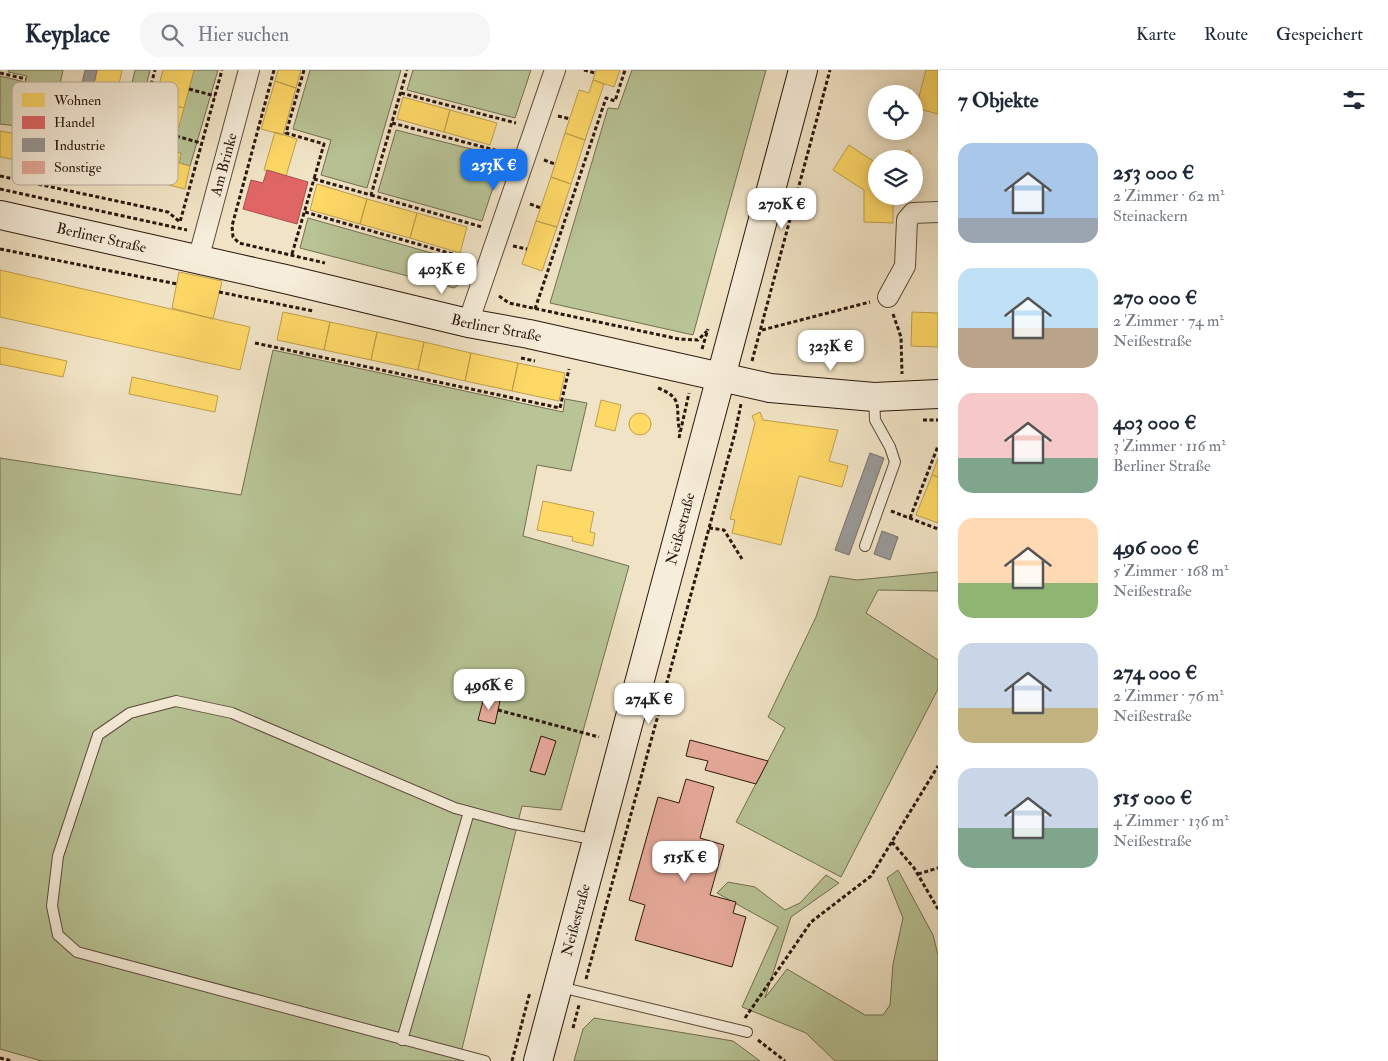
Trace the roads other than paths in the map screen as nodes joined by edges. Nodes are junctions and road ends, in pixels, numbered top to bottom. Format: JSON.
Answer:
{"nodes":[{"id":1,"x":249,"y":70,"type":"edge"},
{"id":2,"x":555,"y":70,"type":"edge"},
{"id":3,"x":803,"y":70,"type":"edge"},
{"id":4,"x":938,"y":212,"type":"edge"},
{"id":5,"x":0,"y":215,"type":"edge"},
{"id":6,"x":198,"y":260,"type":"junction"},
{"id":7,"x":888,"y":297,"type":"road end"},
{"id":8,"x":468,"y":323,"type":"junction"},
{"id":9,"x":721,"y":378,"type":"junction"},
{"id":10,"x":938,"y":394,"type":"edge"},
{"id":11,"x":874,"y":397,"type":"junction"},
{"id":12,"x":865,"y":546,"type":"dead end"},
{"id":13,"x":469,"y":812,"type":"junction"},
{"id":14,"x":598,"y":840,"type":"junction"},
{"id":15,"x":571,"y":990,"type":"junction"},
{"id":16,"x":742,"y":1030,"type":"road end"},
{"id":17,"x":402,"y":1040,"type":"junction"},
{"id":18,"x":484,"y":1061,"type":"edge"},
{"id":19,"x":538,"y":1061,"type":"edge"}],
"edges":[{"from":1,"to":6,"type":"street","name":"Am Brinke"},
{"from":2,"to":8,"type":"street"},
{"from":3,"to":9,"type":"street","name":"Neißestraße"},
{"from":4,"to":7,"type":"street"},
{"from":5,"to":6,"type":"street","name":"Berliner Straße"},
{"from":6,"to":8,"type":"street","name":"Berliner Straße"},
{"from":8,"to":9,"type":"street","name":"Berliner Straße"},
{"from":9,"to":11,"type":"street","name":"Berliner Straße"},
{"from":9,"to":14,"type":"street","name":"Neißestraße"},
{"from":10,"to":11,"type":"street","name":"Berliner Straße"},
{"from":11,"to":12,"type":"lane"},
{"from":13,"to":14,"type":"lane"},
{"from":13,"to":17,"type":"lane"},
{"from":13,"to":17,"type":"lane"},
{"from":14,"to":15,"type":"street","name":"Neißestraße"},
{"from":15,"to":16,"type":"lane"},
{"from":15,"to":19,"type":"street","name":"Neißestraße"},
{"from":17,"to":18,"type":"lane"}]}
